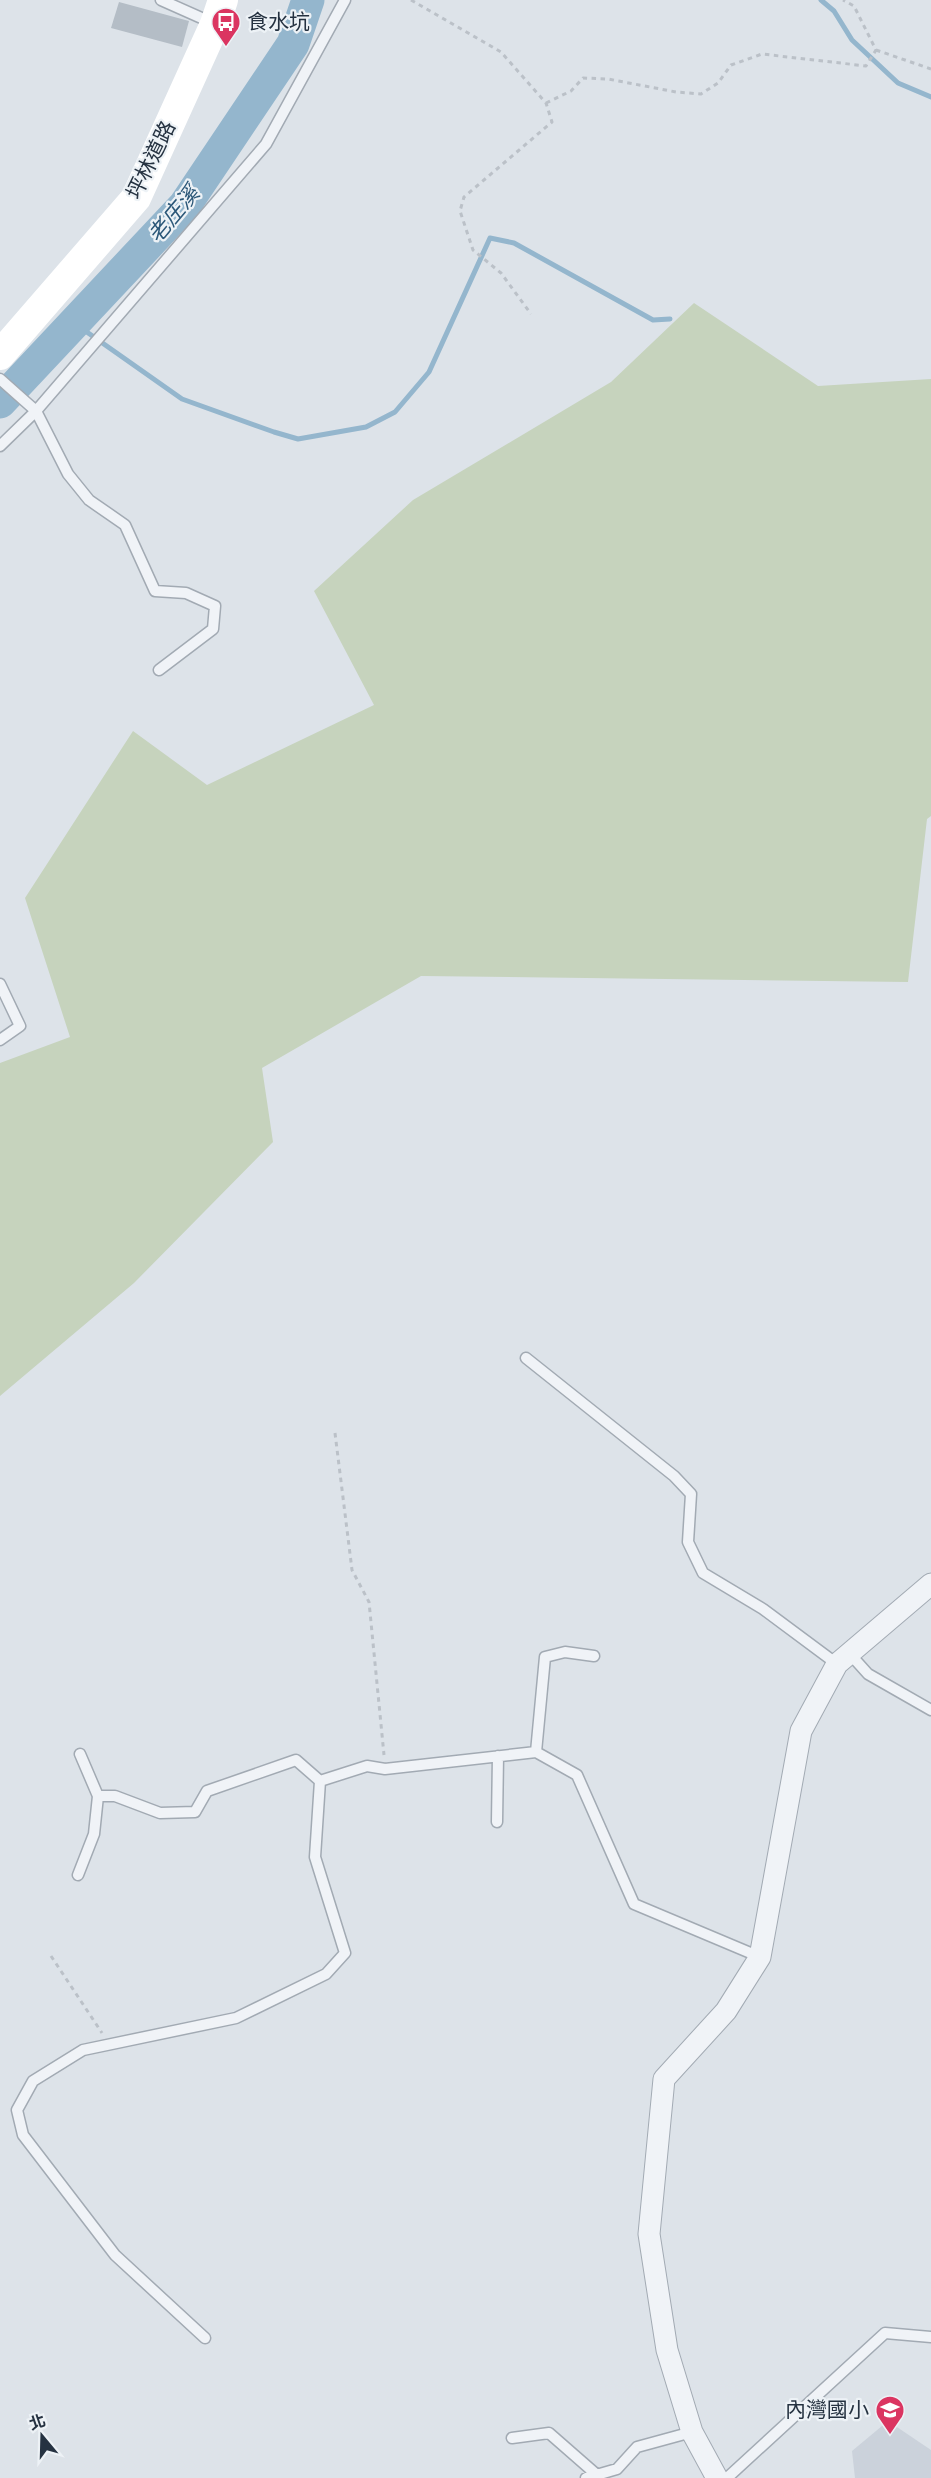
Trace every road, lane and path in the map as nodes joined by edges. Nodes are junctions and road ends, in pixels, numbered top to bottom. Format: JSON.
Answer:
{"nodes":[{"id":1,"x":161,"y":0,"type":"edge"},
{"id":2,"x":345,"y":0,"type":"edge"},
{"id":3,"x":411,"y":0,"type":"edge"},
{"id":4,"x":843,"y":0,"type":"edge"},
{"id":5,"x":219,"y":12,"type":"edge"},
{"id":6,"x":876,"y":50,"type":"junction"},
{"id":7,"x":931,"y":69,"type":"edge"},
{"id":8,"x":546,"y":103,"type":"junction"},
{"id":9,"x":531,"y":314,"type":"dead end"},
{"id":10,"x":0,"y":355,"type":"edge"},
{"id":11,"x":0,"y":379,"type":"edge"},
{"id":12,"x":36,"y":411,"type":"junction"},
{"id":13,"x":0,"y":446,"type":"edge"},
{"id":14,"x":159,"y":670,"type":"dead end"},
{"id":15,"x":0,"y":984,"type":"edge"},
{"id":16,"x":0,"y":1040,"type":"edge"},
{"id":17,"x":526,"y":1358,"type":"dead end"},
{"id":18,"x":335,"y":1433,"type":"dead end"},
{"id":19,"x":931,"y":1584,"type":"edge"},
{"id":20,"x":594,"y":1656,"type":"dead end"},
{"id":21,"x":844,"y":1659,"type":"junction"},
{"id":22,"x":931,"y":1710,"type":"edge"},
{"id":23,"x":536,"y":1752,"type":"junction"},
{"id":24,"x":80,"y":1754,"type":"dead end"},
{"id":25,"x":498,"y":1756,"type":"junction"},
{"id":26,"x":385,"y":1768,"type":"junction"},
{"id":27,"x":320,"y":1781,"type":"junction"},
{"id":28,"x":99,"y":1796,"type":"junction"},
{"id":29,"x":497,"y":1822,"type":"dead end"},
{"id":30,"x":78,"y":1875,"type":"dead end"},
{"id":31,"x":51,"y":1956,"type":"dead end"},
{"id":32,"x":760,"y":1957,"type":"junction"},
{"id":33,"x":110,"y":2044,"type":"junction"},
{"id":34,"x":931,"y":2337,"type":"edge"},
{"id":35,"x":205,"y":2338,"type":"dead end"},
{"id":36,"x":692,"y":2432,"type":"junction"},
{"id":37,"x":512,"y":2438,"type":"dead end"},
{"id":38,"x":592,"y":2476,"type":"edge"},
{"id":39,"x":717,"y":2478,"type":"edge"},
{"id":40,"x":727,"y":2478,"type":"edge"}],
"edges":[{"from":1,"to":5,"type":"lane"},
{"from":2,"to":12,"type":"lane"},
{"from":3,"to":8,"type":"path"},
{"from":4,"to":6,"type":"path"},
{"from":5,"to":10,"type":"street","name":"坪林道路"},
{"from":6,"to":7,"type":"path"},
{"from":6,"to":8,"type":"path"},
{"from":8,"to":9,"type":"path"},
{"from":11,"to":12,"type":"lane"},
{"from":12,"to":13,"type":"lane"},
{"from":12,"to":14,"type":"lane"},
{"from":15,"to":16,"type":"lane"},
{"from":17,"to":21,"type":"lane"},
{"from":18,"to":26,"type":"path"},
{"from":19,"to":21,"type":"street"},
{"from":20,"to":23,"type":"lane"},
{"from":21,"to":22,"type":"lane"},
{"from":21,"to":32,"type":"street"},
{"from":23,"to":25,"type":"lane"},
{"from":23,"to":32,"type":"lane"},
{"from":24,"to":28,"type":"lane"},
{"from":25,"to":26,"type":"lane"},
{"from":25,"to":29,"type":"lane"},
{"from":26,"to":27,"type":"lane"},
{"from":27,"to":28,"type":"lane"},
{"from":27,"to":33,"type":"lane"},
{"from":28,"to":30,"type":"lane"},
{"from":31,"to":33,"type":"path"},
{"from":32,"to":36,"type":"street"},
{"from":33,"to":35,"type":"lane"},
{"from":34,"to":40,"type":"lane"},
{"from":36,"to":38,"type":"lane"},
{"from":36,"to":39,"type":"street"},
{"from":37,"to":38,"type":"lane"}]}
